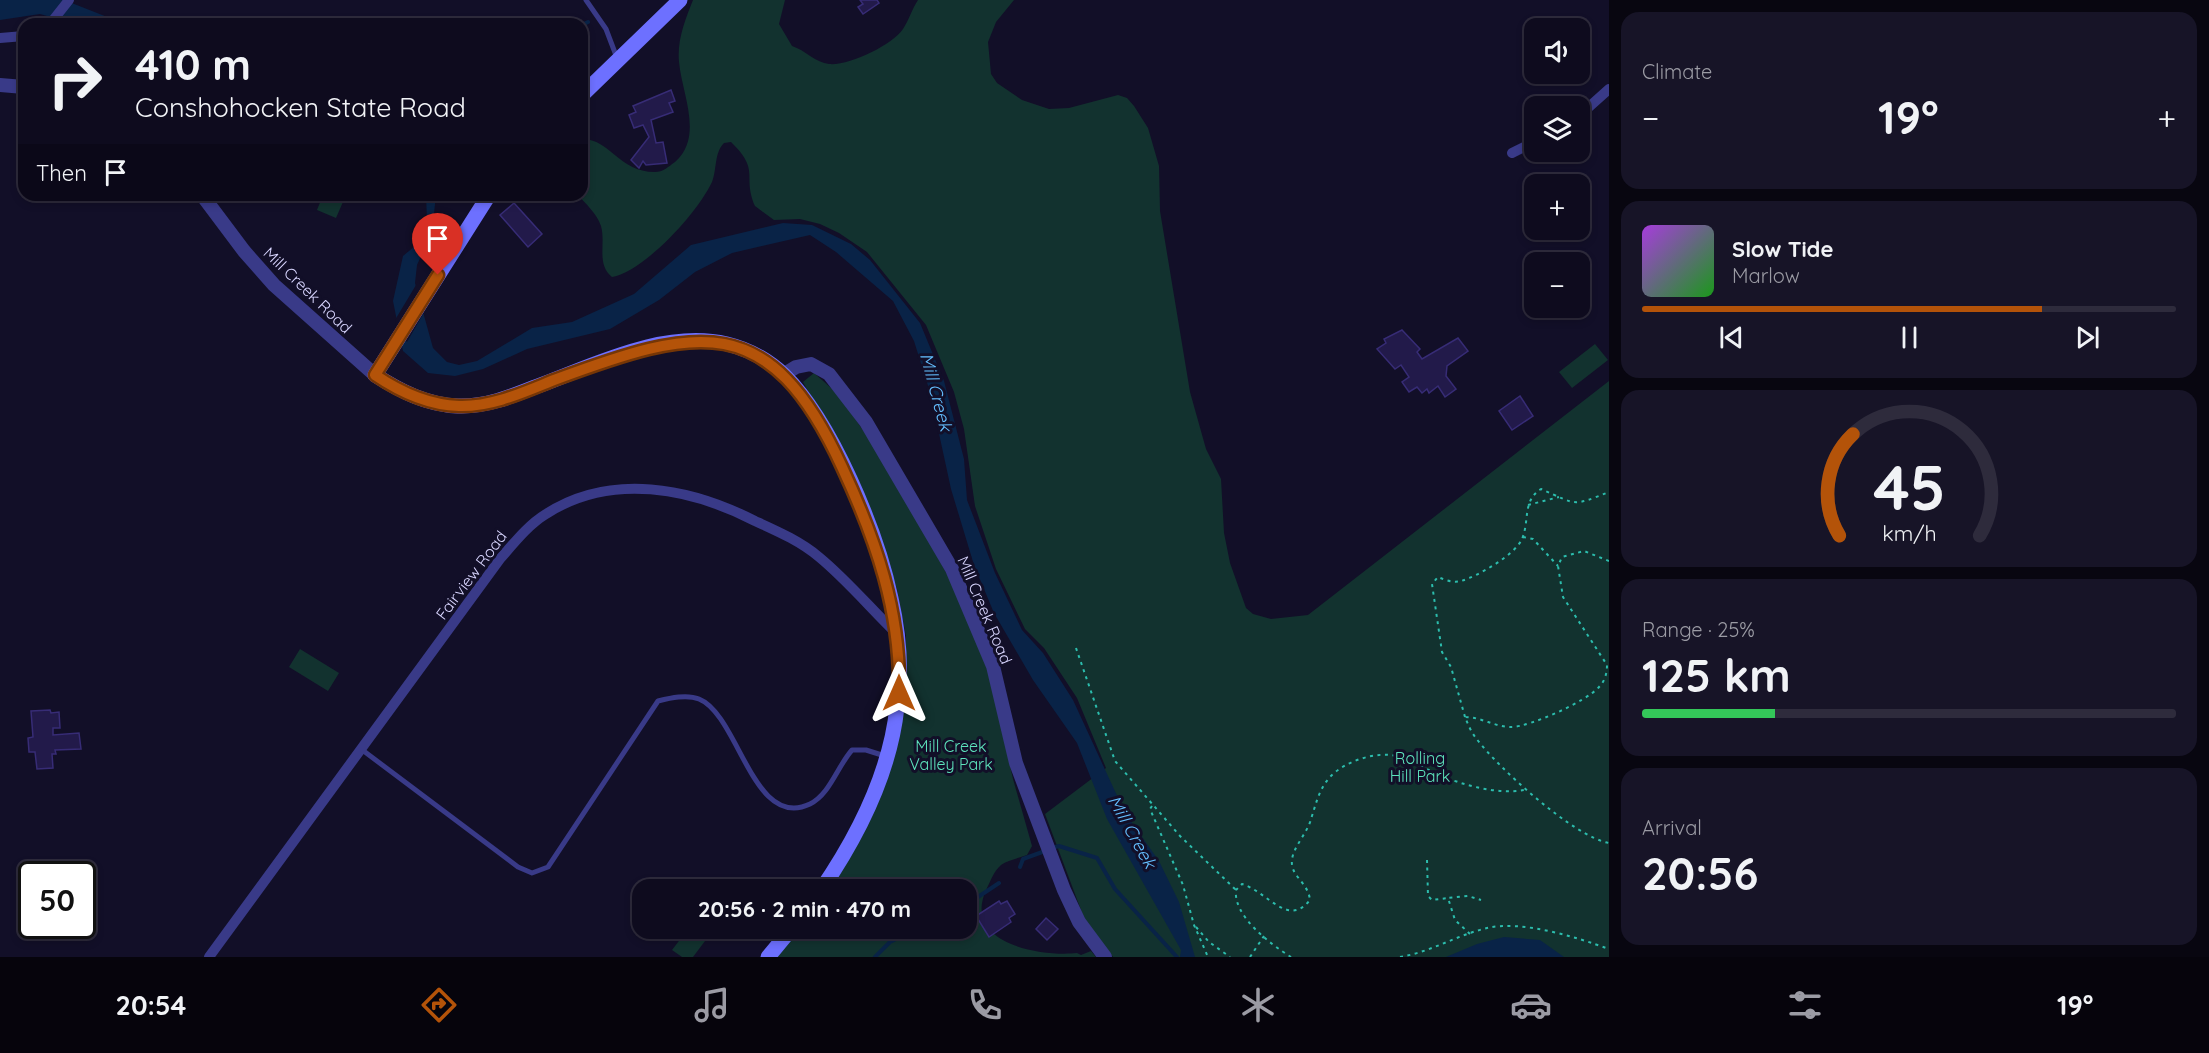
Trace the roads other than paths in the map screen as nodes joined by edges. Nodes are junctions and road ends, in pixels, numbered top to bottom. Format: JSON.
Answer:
{"nodes":[{"id":1,"x":69,"y":0,"type":"edge"},
{"id":2,"x":586,"y":0,"type":"edge"},
{"id":3,"x":680,"y":0,"type":"edge"},
{"id":4,"x":55,"y":18,"type":"edge"},
{"id":5,"x":18,"y":36,"type":"edge"},
{"id":6,"x":0,"y":38,"type":"edge"},
{"id":7,"x":617,"y":59,"type":"junction"},
{"id":8,"x":0,"y":85,"type":"edge"},
{"id":9,"x":18,"y":86,"type":"edge"},
{"id":10,"x":588,"y":89,"type":"edge"},
{"id":11,"x":1609,"y":89,"type":"edge"},
{"id":12,"x":1590,"y":106,"type":"edge"},
{"id":13,"x":1524,"y":147,"type":"edge"},
{"id":14,"x":1512,"y":153,"type":"dead end"},
{"id":15,"x":206,"y":201,"type":"edge"},
{"id":16,"x":485,"y":201,"type":"edge"},
{"id":17,"x":375,"y":375,"type":"junction"},
{"id":18,"x":783,"y":375,"type":"junction"},
{"id":19,"x":897,"y":634,"type":"junction"},
{"id":20,"x":362,"y":749,"type":"junction"},
{"id":21,"x":887,"y":756,"type":"junction"},
{"id":22,"x":827,"y":879,"type":"edge"},
{"id":23,"x":783,"y":939,"type":"edge"},
{"id":24,"x":209,"y":957,"type":"edge"},
{"id":25,"x":768,"y":957,"type":"edge"},
{"id":26,"x":1105,"y":957,"type":"edge"}],
"edges":[{"from":1,"to":4,"type":"street"},
{"from":2,"to":7,"type":"lane"},
{"from":3,"to":7,"type":"main road"},
{"from":5,"to":6,"type":"street"},
{"from":7,"to":10,"type":"main road"},
{"from":8,"to":9,"type":"street"},
{"from":11,"to":12,"type":"street"},
{"from":13,"to":14,"type":"street"},
{"from":15,"to":17,"type":"street","name":"Mill Creek Road"},
{"from":16,"to":17,"type":"main road"},
{"from":17,"to":18,"type":"main road"},
{"from":18,"to":19,"type":"main road"},
{"from":18,"to":26,"type":"street","name":"Mill Creek Road"},
{"from":19,"to":20,"type":"street","name":"Fairview Road"},
{"from":19,"to":21,"type":"main road"},
{"from":20,"to":21,"type":"lane"},
{"from":20,"to":24,"type":"street","name":"Fairview Road"},
{"from":21,"to":22,"type":"main road"},
{"from":23,"to":25,"type":"main road"}]}
